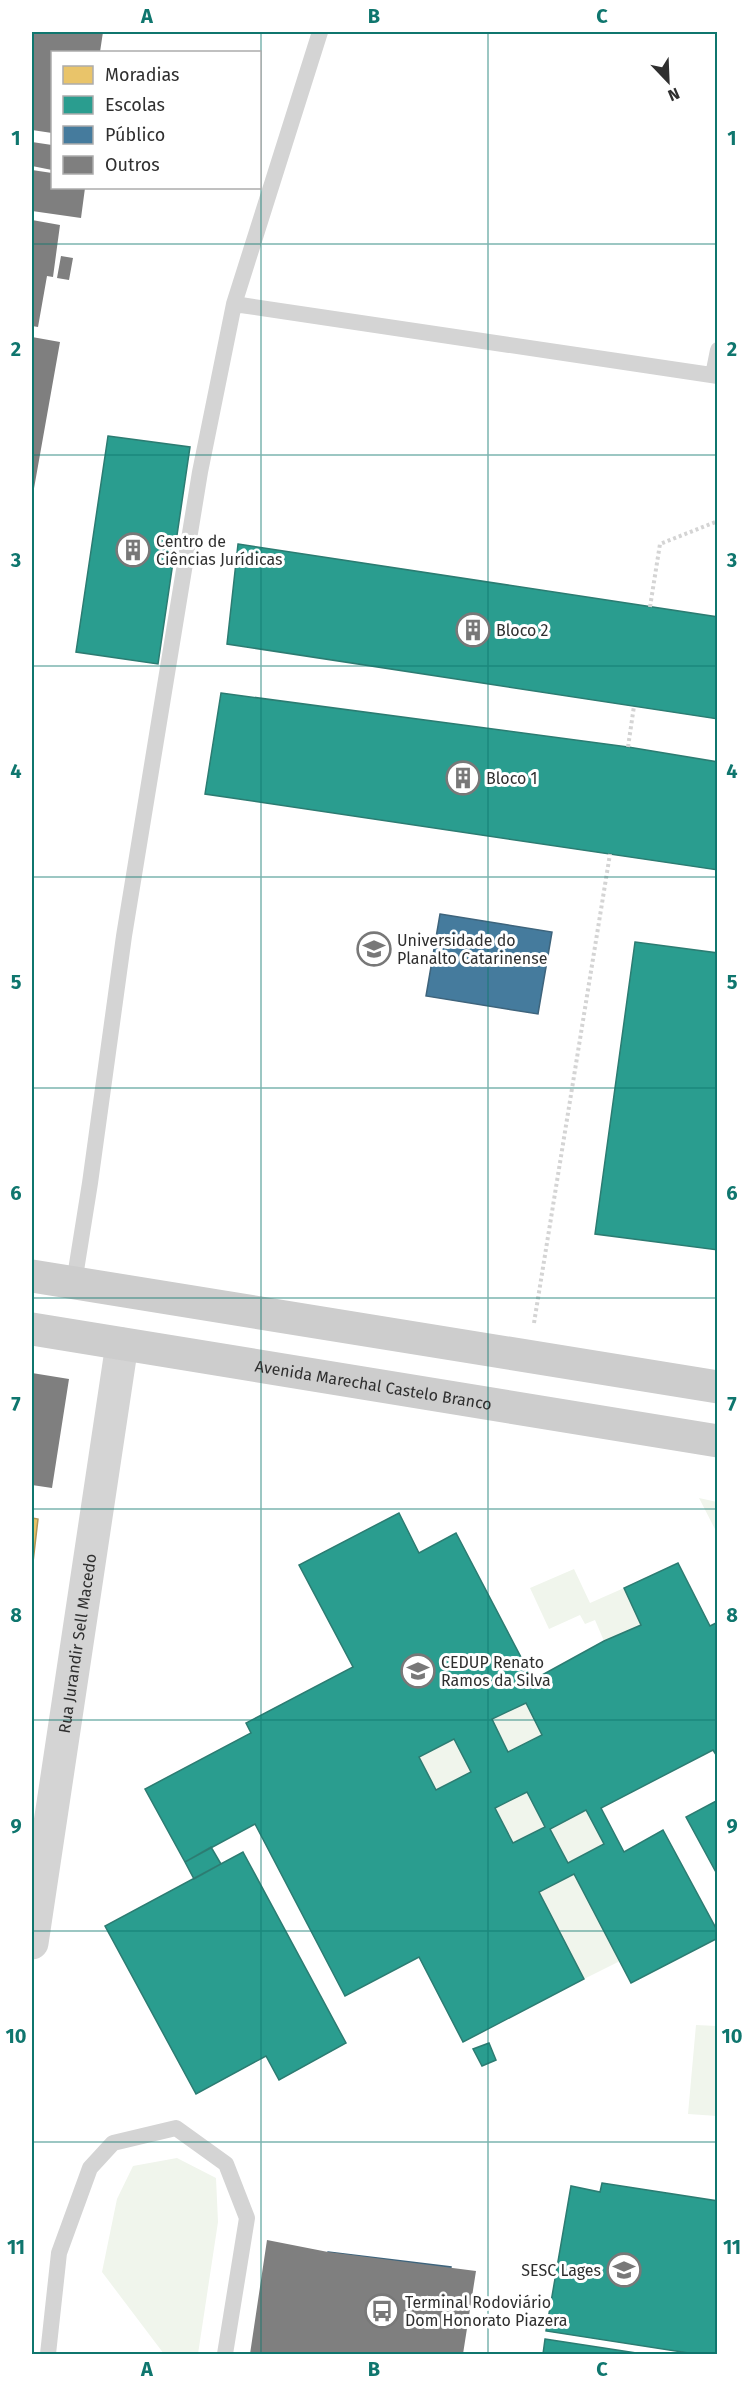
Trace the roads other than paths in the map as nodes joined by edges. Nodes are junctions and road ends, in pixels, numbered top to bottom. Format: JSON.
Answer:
{"nodes":[{"id":1,"x":320,"y":32,"type":"edge"},
{"id":2,"x":234,"y":304,"type":"junction"},
{"id":3,"x":717,"y":350,"type":"edge"},
{"id":4,"x":715,"y":376,"type":"edge"},
{"id":5,"x":32,"y":1276,"type":"edge"},
{"id":6,"x":74,"y":1283,"type":"junction"},
{"id":7,"x":32,"y":1329,"type":"edge"},
{"id":8,"x":122,"y":1344,"type":"junction"},
{"id":9,"x":717,"y":1388,"type":"edge"},
{"id":10,"x":717,"y":1441,"type":"edge"},
{"id":11,"x":32,"y":1943,"type":"edge"},
{"id":12,"x":48,"y":2355,"type":"edge"},
{"id":13,"x":225,"y":2355,"type":"edge"}],
"edges":[{"from":1,"to":2,"type":"lane"},
{"from":2,"to":4,"type":"lane"},
{"from":2,"to":6,"type":"lane"},
{"from":3,"to":4,"type":"lane"},
{"from":5,"to":6,"type":"main road"},
{"from":6,"to":9,"type":"main road"},
{"from":7,"to":8,"type":"main road","name":"Avenida Marechal Castelo Branco"},
{"from":8,"to":10,"type":"main road","name":"Avenida Marechal Castelo Branco"},
{"from":8,"to":11,"type":"street","name":"Rua Jurandir Sell Macedo"},
{"from":12,"to":13,"type":"lane"}]}
